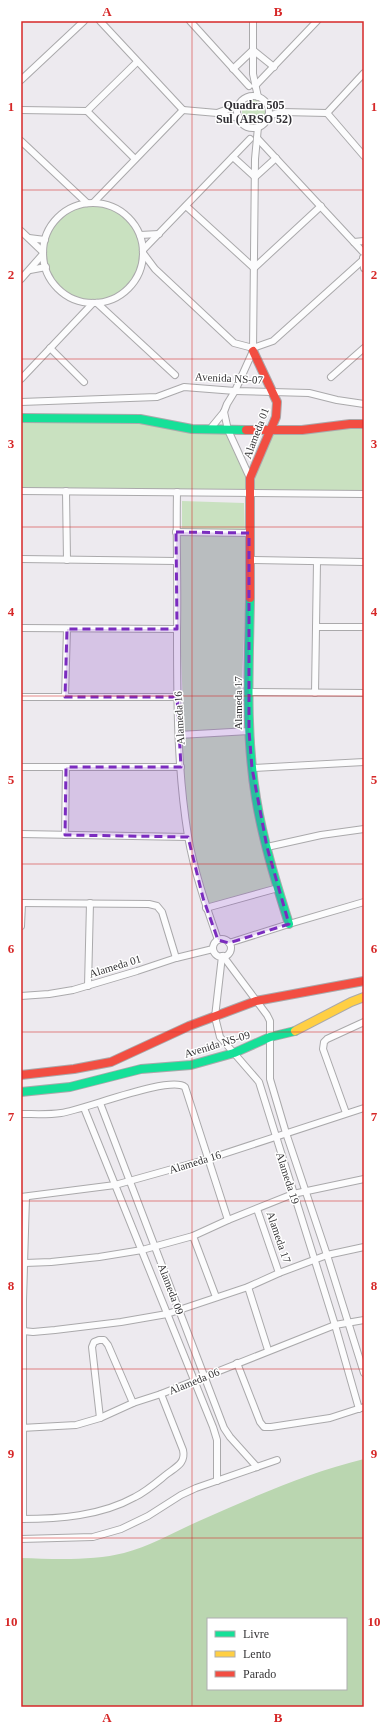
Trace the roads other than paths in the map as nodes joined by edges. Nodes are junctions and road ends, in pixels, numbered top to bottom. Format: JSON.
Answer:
{"nodes":[{"id":1,"x":84,"y":21,"type":"edge"},
{"id":2,"x":100,"y":21,"type":"edge"},
{"id":3,"x":190,"y":21,"type":"edge"},
{"id":4,"x":253,"y":21,"type":"edge"},
{"id":5,"x":317,"y":21,"type":"edge"},
{"id":6,"x":253,"y":50,"type":"junction"},
{"id":7,"x":137,"y":62,"type":"junction"},
{"id":8,"x":274,"y":67,"type":"junction"},
{"id":9,"x":233,"y":69,"type":"junction"},
{"id":10,"x":364,"y":73,"type":"edge"},
{"id":11,"x":21,"y":80,"type":"edge"},
{"id":12,"x":252,"y":86,"type":"junction"},
{"id":13,"x":258,"y":97,"type":"junction"},
{"id":14,"x":246,"y":98,"type":"junction"},
{"id":15,"x":239,"y":105,"type":"junction"},
{"id":16,"x":268,"y":106,"type":"junction"},
{"id":17,"x":21,"y":110,"type":"edge"},
{"id":18,"x":183,"y":110,"type":"junction"},
{"id":19,"x":87,"y":111,"type":"junction"},
{"id":20,"x":282,"y":112,"type":"junction"},
{"id":21,"x":217,"y":113,"type":"junction"},
{"id":22,"x":327,"y":113,"type":"junction"},
{"id":23,"x":268,"y":116,"type":"junction"},
{"id":24,"x":239,"y":118,"type":"junction"},
{"id":25,"x":248,"y":127,"type":"junction"},
{"id":26,"x":258,"y":127,"type":"junction"},
{"id":27,"x":257,"y":138,"type":"junction"},
{"id":28,"x":250,"y":139,"type":"junction"},
{"id":29,"x":21,"y":141,"type":"edge"},
{"id":30,"x":364,"y":156,"type":"edge"},
{"id":31,"x":233,"y":157,"type":"junction"},
{"id":32,"x":276,"y":158,"type":"junction"},
{"id":33,"x":135,"y":159,"type":"junction"},
{"id":34,"x":255,"y":159,"type":"junction"},
{"id":35,"x":255,"y":176,"type":"junction"},
{"id":36,"x":106,"y":189,"type":"junction"},
{"id":37,"x":75,"y":193,"type":"junction"},
{"id":38,"x":94,"y":202,"type":"junction"},
{"id":39,"x":87,"y":203,"type":"junction"},
{"id":40,"x":105,"y":204,"type":"junction"},
{"id":41,"x":78,"y":205,"type":"junction"},
{"id":42,"x":186,"y":206,"type":"junction"},
{"id":43,"x":321,"y":206,"type":"junction"},
{"id":44,"x":21,"y":231,"type":"edge"},
{"id":45,"x":159,"y":234,"type":"junction"},
{"id":46,"x":140,"y":235,"type":"junction"},
{"id":47,"x":29,"y":238,"type":"junction"},
{"id":48,"x":45,"y":240,"type":"junction"},
{"id":49,"x":364,"y":241,"type":"edge"},
{"id":50,"x":354,"y":242,"type":"junction"},
{"id":51,"x":364,"y":250,"type":"edge"},
{"id":52,"x":143,"y":252,"type":"junction"},
{"id":53,"x":43,"y":253,"type":"junction"},
{"id":54,"x":363,"y":260,"type":"edge"},
{"id":55,"x":141,"y":266,"type":"junction"},
{"id":56,"x":46,"y":267,"type":"junction"},
{"id":57,"x":254,"y":268,"type":"junction"},
{"id":58,"x":364,"y":268,"type":"edge"},
{"id":59,"x":156,"y":269,"type":"junction"},
{"id":60,"x":30,"y":270,"type":"junction"},
{"id":61,"x":352,"y":270,"type":"junction"},
{"id":62,"x":364,"y":271,"type":"edge"},
{"id":63,"x":21,"y":279,"type":"edge"},
{"id":64,"x":80,"y":301,"type":"junction"},
{"id":65,"x":108,"y":301,"type":"junction"},
{"id":66,"x":95,"y":303,"type":"junction"},
{"id":67,"x":114,"y":318,"type":"junction"},
{"id":68,"x":77,"y":319,"type":"junction"},
{"id":69,"x":50,"y":348,"type":"junction"},
{"id":70,"x":364,"y":348,"type":"edge"},
{"id":71,"x":253,"y":350,"type":"junction"},
{"id":72,"x":175,"y":375,"type":"dead end"},
{"id":73,"x":331,"y":377,"type":"dead end"},
{"id":74,"x":21,"y":379,"type":"edge"},
{"id":75,"x":84,"y":382,"type":"dead end"},
{"id":76,"x":235,"y":391,"type":"junction"},
{"id":77,"x":272,"y":392,"type":"junction"},
{"id":78,"x":21,"y":402,"type":"edge"},
{"id":79,"x":364,"y":404,"type":"edge"},
{"id":80,"x":224,"y":412,"type":"junction"},
{"id":81,"x":21,"y":418,"type":"edge"},
{"id":82,"x":364,"y":424,"type":"edge"},
{"id":83,"x":210,"y":429,"type":"junction"},
{"id":84,"x":228,"y":430,"type":"junction"},
{"id":85,"x":270,"y":430,"type":"junction"},
{"id":86,"x":250,"y":478,"type":"junction"},
{"id":87,"x":21,"y":491,"type":"edge"},
{"id":88,"x":66,"y":491,"type":"junction"},
{"id":89,"x":177,"y":492,"type":"junction"},
{"id":90,"x":249,"y":493,"type":"junction"},
{"id":91,"x":364,"y":494,"type":"edge"},
{"id":92,"x":176,"y":532,"type":"junction"},
{"id":93,"x":249,"y":533,"type":"junction"},
{"id":94,"x":21,"y":559,"type":"edge"},
{"id":95,"x":67,"y":560,"type":"junction"},
{"id":96,"x":250,"y":560,"type":"junction"},
{"id":97,"x":176,"y":561,"type":"junction"},
{"id":98,"x":317,"y":562,"type":"junction"},
{"id":99,"x":364,"y":562,"type":"edge"},
{"id":100,"x":316,"y":627,"type":"junction"},
{"id":101,"x":364,"y":627,"type":"edge"},
{"id":102,"x":21,"y":628,"type":"edge"},
{"id":103,"x":67,"y":629,"type":"junction"},
{"id":104,"x":177,"y":629,"type":"junction"},
{"id":105,"x":249,"y":692,"type":"junction"},
{"id":106,"x":315,"y":693,"type":"junction"},
{"id":107,"x":364,"y":693,"type":"edge"},
{"id":108,"x":21,"y":697,"type":"edge"},
{"id":109,"x":65,"y":697,"type":"junction"},
{"id":110,"x":177,"y":697,"type":"junction"},
{"id":111,"x":249,"y":731,"type":"junction"},
{"id":112,"x":179,"y":735,"type":"junction"},
{"id":113,"x":364,"y":762,"type":"edge"},
{"id":114,"x":21,"y":767,"type":"edge"},
{"id":115,"x":66,"y":767,"type":"junction"},
{"id":116,"x":181,"y":767,"type":"junction"},
{"id":117,"x":252,"y":768,"type":"junction"},
{"id":118,"x":364,"y":829,"type":"edge"},
{"id":119,"x":21,"y":834,"type":"edge"},
{"id":120,"x":65,"y":835,"type":"junction"},
{"id":121,"x":188,"y":837,"type":"junction"},
{"id":122,"x":267,"y":847,"type":"junction"},
{"id":123,"x":278,"y":888,"type":"junction"},
{"id":124,"x":364,"y":902,"type":"edge"},
{"id":125,"x":21,"y":903,"type":"edge"},
{"id":126,"x":90,"y":903,"type":"junction"},
{"id":127,"x":206,"y":908,"type":"junction"},
{"id":128,"x":288,"y":924,"type":"junction"},
{"id":129,"x":21,"y":926,"type":"edge"},
{"id":130,"x":218,"y":940,"type":"junction"},
{"id":131,"x":229,"y":944,"type":"junction"},
{"id":132,"x":213,"y":949,"type":"junction"},
{"id":133,"x":223,"y":956,"type":"junction"},
{"id":134,"x":176,"y":958,"type":"junction"},
{"id":135,"x":364,"y":981,"type":"edge"},
{"id":136,"x":88,"y":986,"type":"junction"},
{"id":137,"x":21,"y":996,"type":"edge"},
{"id":138,"x":364,"y":997,"type":"edge"},
{"id":139,"x":256,"y":1002,"type":"junction"},
{"id":140,"x":215,"y":1017,"type":"junction"},
{"id":141,"x":364,"y":1022,"type":"edge"},
{"id":142,"x":270,"y":1037,"type":"junction"},
{"id":143,"x":234,"y":1052,"type":"junction"},
{"id":144,"x":21,"y":1075,"type":"edge"},
{"id":145,"x":21,"y":1092,"type":"edge"},
{"id":146,"x":100,"y":1103,"type":"junction"},
{"id":147,"x":84,"y":1108,"type":"junction"},
{"id":148,"x":364,"y":1108,"type":"edge"},
{"id":149,"x":346,"y":1113,"type":"junction"},
{"id":150,"x":21,"y":1114,"type":"edge"},
{"id":151,"x":286,"y":1133,"type":"junction"},
{"id":152,"x":275,"y":1137,"type":"junction"},
{"id":153,"x":208,"y":1159,"type":"junction"},
{"id":154,"x":364,"y":1179,"type":"edge"},
{"id":155,"x":130,"y":1181,"type":"junction"},
{"id":156,"x":115,"y":1185,"type":"junction"},
{"id":157,"x":305,"y":1192,"type":"junction"},
{"id":158,"x":293,"y":1194,"type":"junction"},
{"id":159,"x":23,"y":1197,"type":"edge"},
{"id":160,"x":257,"y":1209,"type":"junction"},
{"id":161,"x":228,"y":1220,"type":"junction"},
{"id":162,"x":193,"y":1236,"type":"junction"},
{"id":163,"x":155,"y":1246,"type":"junction"},
{"id":164,"x":364,"y":1247,"type":"edge"},
{"id":165,"x":142,"y":1250,"type":"junction"},
{"id":166,"x":327,"y":1255,"type":"junction"},
{"id":167,"x":314,"y":1260,"type":"junction"},
{"id":168,"x":25,"y":1263,"type":"junction"},
{"id":169,"x":280,"y":1273,"type":"junction"},
{"id":170,"x":248,"y":1287,"type":"junction"},
{"id":171,"x":216,"y":1297,"type":"junction"},
{"id":172,"x":22,"y":1300,"type":"edge"},
{"id":173,"x":179,"y":1310,"type":"junction"},
{"id":174,"x":167,"y":1314,"type":"junction"},
{"id":175,"x":364,"y":1320,"type":"edge"},
{"id":176,"x":348,"y":1322,"type":"junction"},
{"id":177,"x":335,"y":1325,"type":"junction"},
{"id":178,"x":23,"y":1331,"type":"junction"},
{"id":179,"x":268,"y":1350,"type":"junction"},
{"id":180,"x":237,"y":1364,"type":"junction"},
{"id":181,"x":364,"y":1373,"type":"edge"},
{"id":182,"x":205,"y":1376,"type":"junction"},
{"id":183,"x":193,"y":1380,"type":"junction"},
{"id":184,"x":161,"y":1394,"type":"junction"},
{"id":185,"x":132,"y":1403,"type":"junction"},
{"id":186,"x":362,"y":1408,"type":"edge"},
{"id":187,"x":100,"y":1418,"type":"junction"},
{"id":188,"x":22,"y":1428,"type":"edge"},
{"id":189,"x":277,"y":1460,"type":"dead end"},
{"id":190,"x":257,"y":1467,"type":"junction"},
{"id":191,"x":217,"y":1481,"type":"junction"},
{"id":192,"x":22,"y":1519,"type":"edge"},
{"id":193,"x":21,"y":1539,"type":"edge"}],
"edges":[{"from":1,"to":11,"type":"street"},
{"from":2,"to":7,"type":"street"},
{"from":3,"to":9,"type":"street"},
{"from":4,"to":6,"type":"street"},
{"from":5,"to":8,"type":"street"},
{"from":6,"to":8,"type":"street"},
{"from":6,"to":9,"type":"street"},
{"from":6,"to":12,"type":"street"},
{"from":7,"to":18,"type":"street"},
{"from":7,"to":19,"type":"street"},
{"from":8,"to":12,"type":"street"},
{"from":9,"to":12,"type":"street"},
{"from":10,"to":22,"type":"street"},
{"from":12,"to":13,"type":"street"},
{"from":12,"to":14,"type":"street"},
{"from":13,"to":14,"type":"street"},
{"from":13,"to":16,"type":"street"},
{"from":14,"to":15,"type":"street"},
{"from":15,"to":21,"type":"street"},
{"from":15,"to":24,"type":"street"},
{"from":16,"to":20,"type":"street"},
{"from":16,"to":23,"type":"street"},
{"from":17,"to":19,"type":"street"},
{"from":18,"to":21,"type":"street"},
{"from":18,"to":33,"type":"street"},
{"from":19,"to":33,"type":"street"},
{"from":20,"to":22,"type":"street"},
{"from":20,"to":23,"type":"street"},
{"from":21,"to":24,"type":"street"},
{"from":22,"to":30,"type":"street"},
{"from":23,"to":26,"type":"street"},
{"from":24,"to":25,"type":"street"},
{"from":25,"to":26,"type":"street"},
{"from":25,"to":28,"type":"street"},
{"from":26,"to":27,"type":"street"},
{"from":27,"to":32,"type":"street"},
{"from":27,"to":34,"type":"street"},
{"from":28,"to":31,"type":"street"},
{"from":28,"to":34,"type":"street"},
{"from":29,"to":37,"type":"street"},
{"from":31,"to":35,"type":"street"},
{"from":31,"to":42,"type":"street"},
{"from":32,"to":35,"type":"street"},
{"from":32,"to":43,"type":"street"},
{"from":33,"to":36,"type":"street"},
{"from":34,"to":35,"type":"street"},
{"from":35,"to":57,"type":"street"},
{"from":36,"to":38,"type":"street"},
{"from":36,"to":40,"type":"street"},
{"from":37,"to":39,"type":"street"},
{"from":37,"to":41,"type":"street"},
{"from":38,"to":39,"type":"street"},
{"from":38,"to":40,"type":"street"},
{"from":39,"to":41,"type":"street"},
{"from":40,"to":46,"type":"street"},
{"from":41,"to":48,"type":"street"},
{"from":42,"to":45,"type":"street"},
{"from":42,"to":57,"type":"street"},
{"from":43,"to":50,"type":"street"},
{"from":43,"to":57,"type":"street"},
{"from":44,"to":47,"type":"street"},
{"from":45,"to":46,"type":"street"},
{"from":45,"to":52,"type":"street"},
{"from":46,"to":52,"type":"street"},
{"from":47,"to":48,"type":"street"},
{"from":47,"to":53,"type":"street"},
{"from":48,"to":53,"type":"street"},
{"from":49,"to":50,"type":"street"},
{"from":50,"to":51,"type":"street"},
{"from":51,"to":54,"type":"street"},
{"from":52,"to":55,"type":"street"},
{"from":52,"to":59,"type":"street"},
{"from":53,"to":56,"type":"street"},
{"from":53,"to":60,"type":"street"},
{"from":54,"to":58,"type":"street"},
{"from":54,"to":61,"type":"street"},
{"from":55,"to":59,"type":"street"},
{"from":55,"to":65,"type":"street"},
{"from":56,"to":60,"type":"street"},
{"from":56,"to":64,"type":"street"},
{"from":57,"to":71,"type":"street"},
{"from":59,"to":71,"type":"street"},
{"from":60,"to":63,"type":"street"},
{"from":61,"to":62,"type":"street"},
{"from":61,"to":71,"type":"street"},
{"from":64,"to":66,"type":"street"},
{"from":64,"to":68,"type":"street"},
{"from":65,"to":66,"type":"street"},
{"from":65,"to":67,"type":"street"},
{"from":66,"to":67,"type":"street"},
{"from":66,"to":68,"type":"street"},
{"from":67,"to":72,"type":"street"},
{"from":68,"to":69,"type":"street"},
{"from":69,"to":74,"type":"street"},
{"from":69,"to":75,"type":"street"},
{"from":70,"to":73,"type":"street"},
{"from":71,"to":76,"type":"street"},
{"from":71,"to":77,"type":"street","name":"Alameda 01"},
{"from":76,"to":77,"type":"street","name":"Avenida NS-07"},
{"from":76,"to":78,"type":"street","name":"Avenida NS-07"},
{"from":76,"to":80,"type":"street"},
{"from":77,"to":79,"type":"street","name":"Avenida NS-07"},
{"from":77,"to":85,"type":"street","name":"Alameda 01"},
{"from":80,"to":83,"type":"street"},
{"from":80,"to":84,"type":"street","name":"Alameda 01"},
{"from":81,"to":83,"type":"street"},
{"from":82,"to":85,"type":"street"},
{"from":83,"to":84,"type":"street"},
{"from":84,"to":85,"type":"street"},
{"from":84,"to":86,"type":"street","name":"Alameda 01"},
{"from":85,"to":86,"type":"street","name":"Alameda 01"},
{"from":86,"to":90,"type":"street","name":"Alameda 17"},
{"from":87,"to":88,"type":"street"},
{"from":88,"to":89,"type":"street"},
{"from":88,"to":95,"type":"street"},
{"from":89,"to":90,"type":"street"},
{"from":89,"to":92,"type":"street","name":"Alameda 16"},
{"from":90,"to":91,"type":"street"},
{"from":90,"to":93,"type":"street","name":"Alameda 17"},
{"from":92,"to":93,"type":"street"},
{"from":92,"to":97,"type":"street","name":"Alameda 16"},
{"from":93,"to":96,"type":"street","name":"Alameda 17"},
{"from":94,"to":95,"type":"street"},
{"from":95,"to":97,"type":"street"},
{"from":96,"to":98,"type":"street"},
{"from":96,"to":105,"type":"street","name":"Alameda 17"},
{"from":97,"to":104,"type":"street","name":"Alameda 16"},
{"from":98,"to":99,"type":"street"},
{"from":98,"to":100,"type":"street"},
{"from":100,"to":101,"type":"street"},
{"from":100,"to":106,"type":"street"},
{"from":102,"to":103,"type":"street"},
{"from":103,"to":104,"type":"street"},
{"from":103,"to":109,"type":"street"},
{"from":104,"to":110,"type":"street","name":"Alameda 16"},
{"from":105,"to":106,"type":"street"},
{"from":105,"to":111,"type":"street","name":"Alameda 17"},
{"from":106,"to":107,"type":"street"},
{"from":108,"to":109,"type":"street"},
{"from":109,"to":110,"type":"street"},
{"from":110,"to":112,"type":"street","name":"Alameda 16"},
{"from":111,"to":112,"type":"street"},
{"from":111,"to":117,"type":"street","name":"Alameda 17"},
{"from":112,"to":116,"type":"street","name":"Alameda 16"},
{"from":113,"to":117,"type":"street"},
{"from":114,"to":115,"type":"street"},
{"from":115,"to":116,"type":"street"},
{"from":115,"to":120,"type":"street"},
{"from":116,"to":121,"type":"street","name":"Alameda 16"},
{"from":117,"to":122,"type":"street","name":"Alameda 17"},
{"from":118,"to":122,"type":"street"},
{"from":119,"to":120,"type":"street"},
{"from":120,"to":121,"type":"street"},
{"from":121,"to":127,"type":"street","name":"Alameda 16"},
{"from":122,"to":123,"type":"street","name":"Alameda 17"},
{"from":123,"to":127,"type":"street"},
{"from":123,"to":128,"type":"street","name":"Alameda 17"},
{"from":124,"to":128,"type":"street"},
{"from":125,"to":126,"type":"street"},
{"from":125,"to":129,"type":"street"},
{"from":126,"to":134,"type":"street"},
{"from":126,"to":136,"type":"street"},
{"from":127,"to":130,"type":"street","name":"Alameda 16"},
{"from":128,"to":131,"type":"street"},
{"from":130,"to":131,"type":"street"},
{"from":130,"to":132,"type":"street"},
{"from":131,"to":133,"type":"street"},
{"from":132,"to":133,"type":"street"},
{"from":132,"to":134,"type":"street","name":"Alameda 01"},
{"from":133,"to":139,"type":"street","name":"Alameda 19"},
{"from":133,"to":140,"type":"street","name":"Alameda 19"},
{"from":134,"to":136,"type":"street","name":"Alameda 01"},
{"from":135,"to":139,"type":"street"},
{"from":136,"to":137,"type":"street","name":"Alameda 01"},
{"from":138,"to":142,"type":"street","name":"Avenida NS-09"},
{"from":139,"to":140,"type":"street"},
{"from":139,"to":142,"type":"street","name":"Alameda 19"},
{"from":140,"to":143,"type":"street","name":"Alameda 19"},
{"from":140,"to":144,"type":"street"},
{"from":141,"to":149,"type":"street"},
{"from":142,"to":143,"type":"street","name":"Avenida NS-09"},
{"from":142,"to":151,"type":"street","name":"Alameda 19"},
{"from":143,"to":145,"type":"street","name":"Avenida NS-09"},
{"from":143,"to":152,"type":"street","name":"Alameda 19"},
{"from":146,"to":147,"type":"street"},
{"from":146,"to":153,"type":"street"},
{"from":146,"to":155,"type":"street","name":"Alameda 09"},
{"from":147,"to":150,"type":"street"},
{"from":147,"to":156,"type":"street","name":"Alameda 09"},
{"from":148,"to":149,"type":"street","name":"Alameda 16"},
{"from":149,"to":151,"type":"street","name":"Alameda 16"},
{"from":151,"to":152,"type":"street","name":"Alameda 16"},
{"from":151,"to":157,"type":"street","name":"Alameda 19"},
{"from":152,"to":153,"type":"street","name":"Alameda 16"},
{"from":152,"to":158,"type":"street","name":"Alameda 19"},
{"from":153,"to":155,"type":"street","name":"Alameda 16"},
{"from":153,"to":161,"type":"street"},
{"from":154,"to":157,"type":"street"},
{"from":155,"to":156,"type":"street","name":"Alameda 16"},
{"from":155,"to":163,"type":"street","name":"Alameda 09"},
{"from":156,"to":159,"type":"street","name":"Alameda 16"},
{"from":156,"to":165,"type":"street","name":"Alameda 09"},
{"from":157,"to":158,"type":"street"},
{"from":157,"to":166,"type":"street","name":"Alameda 19"},
{"from":158,"to":160,"type":"street"},
{"from":158,"to":167,"type":"street","name":"Alameda 19"},
{"from":159,"to":168,"type":"street"},
{"from":160,"to":161,"type":"street"},
{"from":160,"to":169,"type":"street","name":"Alameda 17"},
{"from":161,"to":162,"type":"street"},
{"from":162,"to":163,"type":"street"},
{"from":162,"to":171,"type":"street"},
{"from":163,"to":165,"type":"street"},
{"from":163,"to":173,"type":"street","name":"Alameda 09"},
{"from":164,"to":166,"type":"street"},
{"from":165,"to":168,"type":"street"},
{"from":165,"to":174,"type":"street","name":"Alameda 09"},
{"from":166,"to":167,"type":"street"},
{"from":166,"to":176,"type":"street","name":"Alameda 19"},
{"from":167,"to":169,"type":"street"},
{"from":167,"to":177,"type":"street","name":"Alameda 19"},
{"from":168,"to":172,"type":"street"},
{"from":169,"to":170,"type":"street"},
{"from":170,"to":171,"type":"street"},
{"from":170,"to":179,"type":"street"},
{"from":171,"to":173,"type":"street"},
{"from":172,"to":178,"type":"street"},
{"from":173,"to":174,"type":"street"},
{"from":173,"to":182,"type":"street","name":"Alameda 09"},
{"from":174,"to":178,"type":"street"},
{"from":174,"to":183,"type":"street","name":"Alameda 09"},
{"from":175,"to":176,"type":"street","name":"Alameda 06"},
{"from":176,"to":177,"type":"street","name":"Alameda 06"},
{"from":176,"to":181,"type":"street","name":"Alameda 19"},
{"from":177,"to":179,"type":"street","name":"Alameda 06"},
{"from":177,"to":186,"type":"street","name":"Alameda 19"},
{"from":178,"to":188,"type":"street"},
{"from":179,"to":180,"type":"street","name":"Alameda 06"},
{"from":180,"to":182,"type":"street","name":"Alameda 06"},
{"from":180,"to":186,"type":"street"},
{"from":182,"to":183,"type":"street","name":"Alameda 06"},
{"from":182,"to":190,"type":"street","name":"Alameda 09"},
{"from":183,"to":184,"type":"street","name":"Alameda 06"},
{"from":183,"to":191,"type":"street","name":"Alameda 09"},
{"from":184,"to":185,"type":"street","name":"Alameda 06"},
{"from":184,"to":192,"type":"street"},
{"from":185,"to":187,"type":"street","name":"Alameda 06"},
{"from":185,"to":187,"type":"street"},
{"from":187,"to":188,"type":"street","name":"Alameda 06"},
{"from":188,"to":192,"type":"street"},
{"from":189,"to":190,"type":"street"},
{"from":190,"to":191,"type":"street"},
{"from":191,"to":193,"type":"street"}]}
